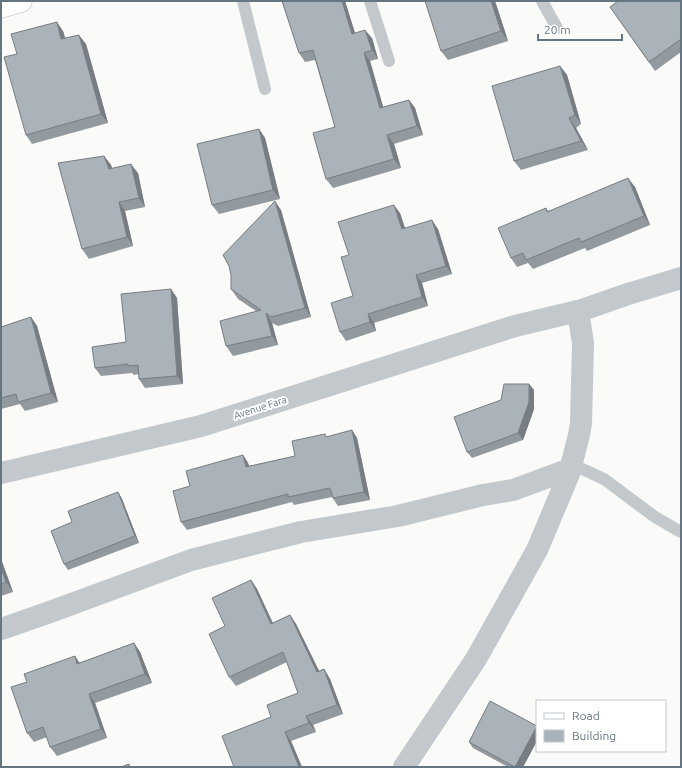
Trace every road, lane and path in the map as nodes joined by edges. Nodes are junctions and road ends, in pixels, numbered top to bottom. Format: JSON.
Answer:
{"nodes":[{"id":1,"x":21,"y":1,"type":"edge"},
{"id":2,"x":243,"y":1,"type":"edge"},
{"id":3,"x":370,"y":1,"type":"edge"},
{"id":4,"x":542,"y":1,"type":"edge"},
{"id":5,"x":1,"y":7,"type":"edge"},
{"id":6,"x":557,"y":28,"type":"dead end"},
{"id":7,"x":389,"y":61,"type":"dead end"},
{"id":8,"x":265,"y":89,"type":"dead end"},
{"id":9,"x":681,"y":278,"type":"edge"},
{"id":10,"x":578,"y":312,"type":"junction"},
{"id":11,"x":570,"y":468,"type":"junction"},
{"id":12,"x":1,"y":473,"type":"edge"},
{"id":13,"x":681,"y":532,"type":"edge"},
{"id":14,"x":1,"y":629,"type":"edge"},
{"id":15,"x":404,"y":767,"type":"edge"}],
"edges":[{"from":1,"to":5,"type":"main road"},
{"from":2,"to":8,"type":"lane"},
{"from":3,"to":7,"type":"lane"},
{"from":4,"to":6,"type":"lane"},
{"from":9,"to":10,"type":"street","name":"Avenue Fara"},
{"from":10,"to":11,"type":"street"},
{"from":10,"to":12,"type":"street","name":"Avenue Fara"},
{"from":11,"to":13,"type":"lane"},
{"from":11,"to":14,"type":"street"},
{"from":11,"to":15,"type":"street"}]}
